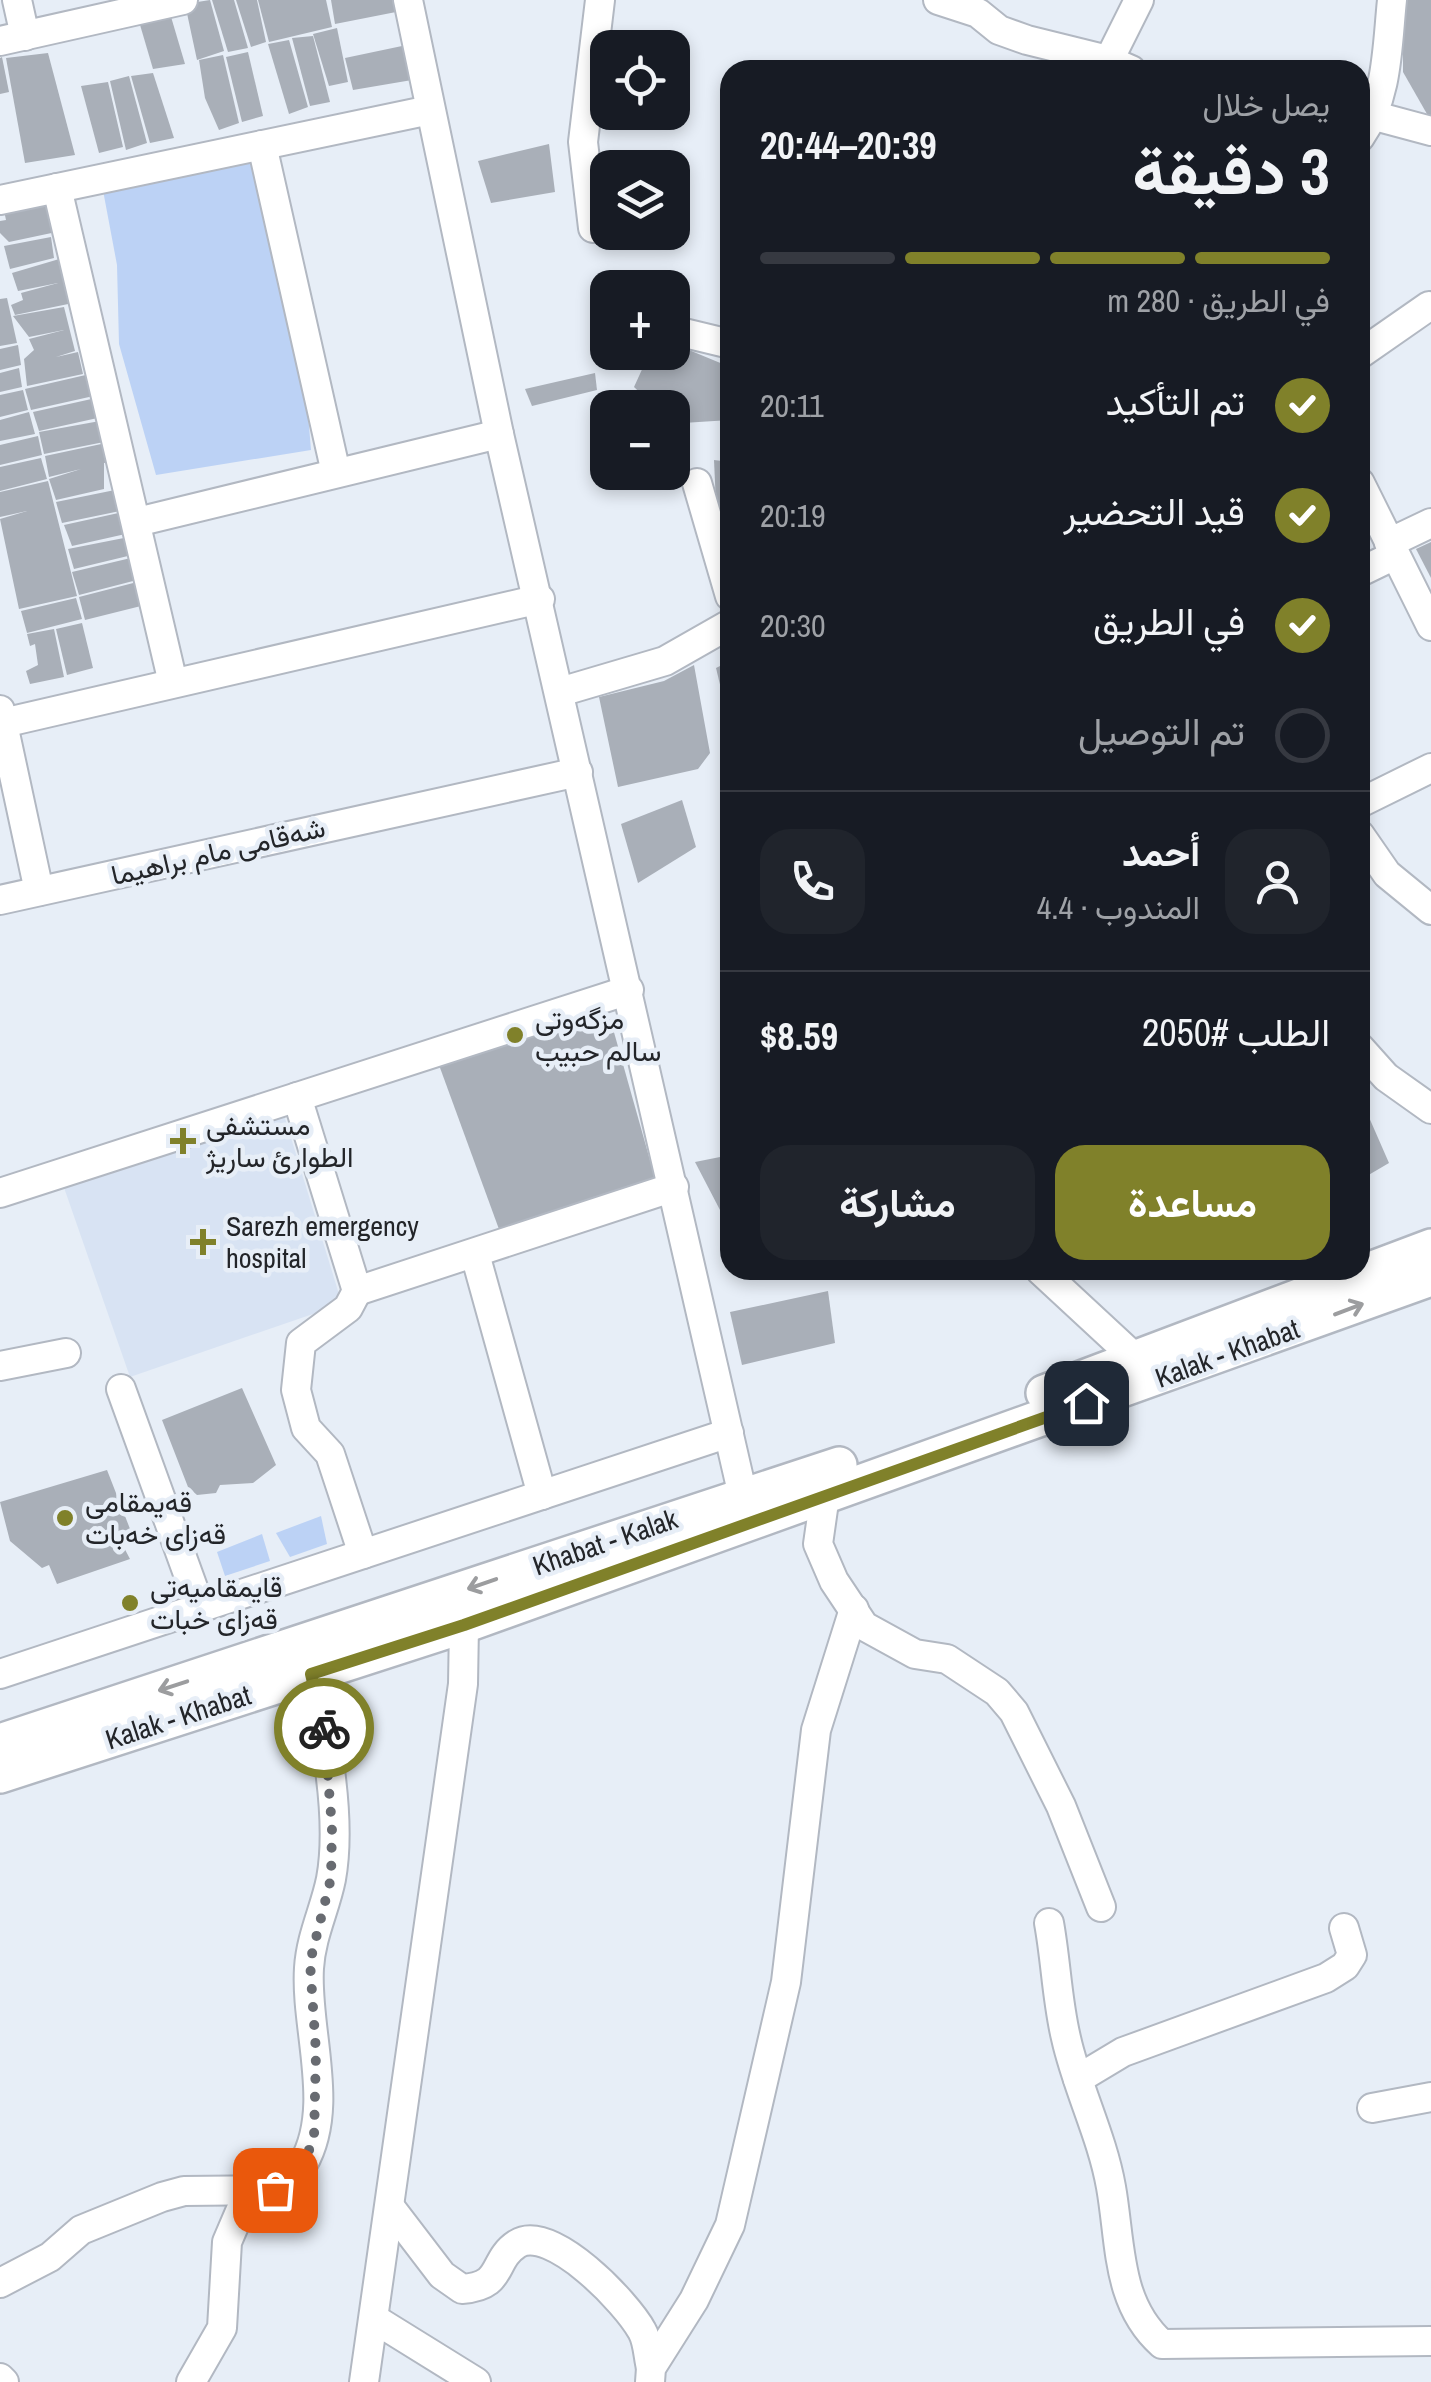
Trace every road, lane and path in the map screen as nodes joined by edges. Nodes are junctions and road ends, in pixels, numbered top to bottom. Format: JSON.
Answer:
{"nodes":[{"id":1,"x":17,"y":0,"type":"edge"},
{"id":2,"x":183,"y":0,"type":"edge"},
{"id":3,"x":408,"y":0,"type":"edge"},
{"id":4,"x":600,"y":0,"type":"edge"},
{"id":5,"x":938,"y":0,"type":"edge"},
{"id":6,"x":1138,"y":0,"type":"edge"},
{"id":7,"x":1392,"y":0,"type":"edge"},
{"id":8,"x":12,"y":38,"type":"edge"},
{"id":9,"x":1091,"y":60,"type":"edge"},
{"id":10,"x":1117,"y":60,"type":"edge"},
{"id":11,"x":430,"y":110,"type":"junction"},
{"id":12,"x":1370,"y":118,"type":"edge"},
{"id":13,"x":1370,"y":127,"type":"edge"},
{"id":14,"x":1431,"y":131,"type":"edge"},
{"id":15,"x":262,"y":145,"type":"junction"},
{"id":16,"x":57,"y":188,"type":"junction"},
{"id":17,"x":0,"y":200,"type":"edge"},
{"id":18,"x":590,"y":202,"type":"edge"},
{"id":19,"x":1429,"y":306,"type":"edge"},
{"id":20,"x":690,"y":334,"type":"edge"},
{"id":21,"x":720,"y":342,"type":"edge"},
{"id":22,"x":1370,"y":347,"type":"edge"},
{"id":23,"x":500,"y":434,"type":"junction"},
{"id":24,"x":336,"y":473,"type":"junction"},
{"id":25,"x":697,"y":483,"type":"dead end"},
{"id":26,"x":1370,"y":504,"type":"edge"},
{"id":27,"x":137,"y":522,"type":"junction"},
{"id":28,"x":1431,"y":523,"type":"edge"},
{"id":29,"x":1392,"y":549,"type":"junction"},
{"id":30,"x":720,"y":562,"type":"edge"},
{"id":31,"x":1370,"y":565,"type":"edge"},
{"id":32,"x":540,"y":599,"type":"junction"},
{"id":33,"x":1431,"y":626,"type":"edge"},
{"id":34,"x":720,"y":629,"type":"edge"},
{"id":35,"x":174,"y":683,"type":"junction"},
{"id":36,"x":560,"y":692,"type":"junction"},
{"id":37,"x":1,"y":717,"type":"edge"},
{"id":38,"x":1431,"y":768,"type":"edge"},
{"id":39,"x":578,"y":772,"type":"junction"},
{"id":40,"x":1370,"y":798,"type":"edge"},
{"id":41,"x":1370,"y":850,"type":"edge"},
{"id":42,"x":39,"y":891,"type":"junction"},
{"id":43,"x":0,"y":900,"type":"edge"},
{"id":44,"x":1431,"y":910,"type":"edge"},
{"id":45,"x":629,"y":990,"type":"junction"},
{"id":46,"x":1370,"y":1059,"type":"edge"},
{"id":47,"x":297,"y":1097,"type":"junction"},
{"id":48,"x":1431,"y":1109,"type":"edge"},
{"id":49,"x":674,"y":1187,"type":"junction"},
{"id":50,"x":0,"y":1193,"type":"edge"},
{"id":51,"x":1431,"y":1248,"type":"edge"},
{"id":52,"x":476,"y":1254,"type":"junction"},
{"id":53,"x":1370,"y":1271,"type":"edge"},
{"id":54,"x":1431,"y":1278,"type":"edge"},
{"id":55,"x":1051,"y":1280,"type":"edge"},
{"id":56,"x":1345,"y":1280,"type":"edge"},
{"id":57,"x":356,"y":1291,"type":"junction"},
{"id":58,"x":66,"y":1353,"type":"dead end"},
{"id":59,"x":1135,"y":1358,"type":"junction"},
{"id":60,"x":0,"y":1366,"type":"edge"},
{"id":61,"x":121,"y":1389,"type":"dead end"},
{"id":62,"x":729,"y":1433,"type":"junction"},
{"id":63,"x":542,"y":1495,"type":"junction"},
{"id":64,"x":825,"y":1495,"type":"junction"},
{"id":65,"x":742,"y":1496,"type":"junction"},
{"id":66,"x":363,"y":1554,"type":"junction"},
{"id":67,"x":200,"y":1607,"type":"junction"},
{"id":68,"x":854,"y":1609,"type":"junction"},
{"id":69,"x":464,"y":1625,"type":"junction"},
{"id":70,"x":0,"y":1674,"type":"edge"},
{"id":71,"x":311,"y":1674,"type":"junction"},
{"id":72,"x":0,"y":1742,"type":"edge"},
{"id":73,"x":0,"y":1775,"type":"edge"},
{"id":74,"x":1101,"y":1906,"type":"dead end"},
{"id":75,"x":1049,"y":1923,"type":"dead end"},
{"id":76,"x":1344,"y":1928,"type":"dead end"},
{"id":77,"x":1078,"y":2079,"type":"junction"},
{"id":78,"x":1431,"y":2097,"type":"edge"},
{"id":79,"x":1372,"y":2108,"type":"dead end"},
{"id":80,"x":248,"y":2193,"type":"junction"},
{"id":81,"x":390,"y":2207,"type":"junction"},
{"id":82,"x":0,"y":2283,"type":"edge"},
{"id":83,"x":376,"y":2320,"type":"junction"},
{"id":84,"x":1431,"y":2341,"type":"edge"},
{"id":85,"x":650,"y":2375,"type":"edge"},
{"id":86,"x":191,"y":2382,"type":"edge"},
{"id":87,"x":364,"y":2382,"type":"edge"},
{"id":88,"x":476,"y":2382,"type":"edge"}],
"edges":[{"from":1,"to":8,"type":"street"},
{"from":2,"to":8,"type":"street"},
{"from":3,"to":11,"type":"street"},
{"from":4,"to":18,"type":"street"},
{"from":5,"to":9,"type":"street"},
{"from":6,"to":10,"type":"street"},
{"from":7,"to":12,"type":"street"},
{"from":11,"to":15,"type":"street"},
{"from":11,"to":23,"type":"street"},
{"from":13,"to":14,"type":"street"},
{"from":15,"to":16,"type":"street"},
{"from":15,"to":24,"type":"street"},
{"from":16,"to":17,"type":"street"},
{"from":16,"to":27,"type":"street"},
{"from":19,"to":22,"type":"street"},
{"from":20,"to":21,"type":"street"},
{"from":23,"to":24,"type":"street"},
{"from":23,"to":32,"type":"street"},
{"from":24,"to":27,"type":"street"},
{"from":25,"to":30,"type":"street"},
{"from":26,"to":29,"type":"street"},
{"from":27,"to":35,"type":"street"},
{"from":28,"to":29,"type":"street"},
{"from":29,"to":31,"type":"street"},
{"from":29,"to":33,"type":"street"},
{"from":32,"to":35,"type":"street"},
{"from":32,"to":36,"type":"street"},
{"from":34,"to":36,"type":"street"},
{"from":35,"to":37,"type":"street"},
{"from":36,"to":39,"type":"street"},
{"from":37,"to":42,"type":"street"},
{"from":38,"to":40,"type":"street"},
{"from":39,"to":42,"type":"street","name":"شەقامی مام براهیما"},
{"from":39,"to":45,"type":"street"},
{"from":41,"to":44,"type":"street"},
{"from":42,"to":43,"type":"street","name":"شەقامی مام براهیما"},
{"from":45,"to":47,"type":"street"},
{"from":45,"to":49,"type":"street"},
{"from":46,"to":48,"type":"street"},
{"from":47,"to":50,"type":"street"},
{"from":47,"to":57,"type":"street"},
{"from":49,"to":52,"type":"street"},
{"from":49,"to":62,"type":"street"},
{"from":51,"to":53,"type":"main road","name":"Khabat - Kalak"},
{"from":52,"to":57,"type":"street"},
{"from":52,"to":63,"type":"street"},
{"from":64,"to":54,"type":"main road","name":"Kalak - Khabat","one_way":true},
{"from":55,"to":59,"type":"street"},
{"from":56,"to":59,"type":"main road","name":"Khabat - Kalak"},
{"from":57,"to":66,"type":"street"},
{"from":58,"to":60,"type":"street"},
{"from":59,"to":65,"type":"main road","name":"Khabat - Kalak"},
{"from":61,"to":67,"type":"street"},
{"from":62,"to":63,"type":"street"},
{"from":62,"to":65,"type":"street"},
{"from":63,"to":66,"type":"street"},
{"from":64,"to":68,"type":"street"},
{"from":64,"to":69,"type":"main road","name":"Kalak - Khabat"},
{"from":65,"to":72,"type":"main road","name":"Khabat - Kalak","one_way":true},
{"from":66,"to":67,"type":"street"},
{"from":67,"to":70,"type":"street"},
{"from":68,"to":74,"type":"street"},
{"from":68,"to":85,"type":"street"},
{"from":69,"to":71,"type":"main road","name":"Kalak - Khabat"},
{"from":69,"to":81,"type":"street"},
{"from":71,"to":73,"type":"main road","name":"Kalak - Khabat"},
{"from":71,"to":80,"type":"street"},
{"from":75,"to":77,"type":"street"},
{"from":76,"to":77,"type":"street"},
{"from":77,"to":84,"type":"street"},
{"from":78,"to":79,"type":"street"},
{"from":80,"to":82,"type":"street"},
{"from":80,"to":86,"type":"street"},
{"from":81,"to":83,"type":"street"},
{"from":81,"to":85,"type":"street"},
{"from":83,"to":87,"type":"street"},
{"from":83,"to":88,"type":"street"}]}
